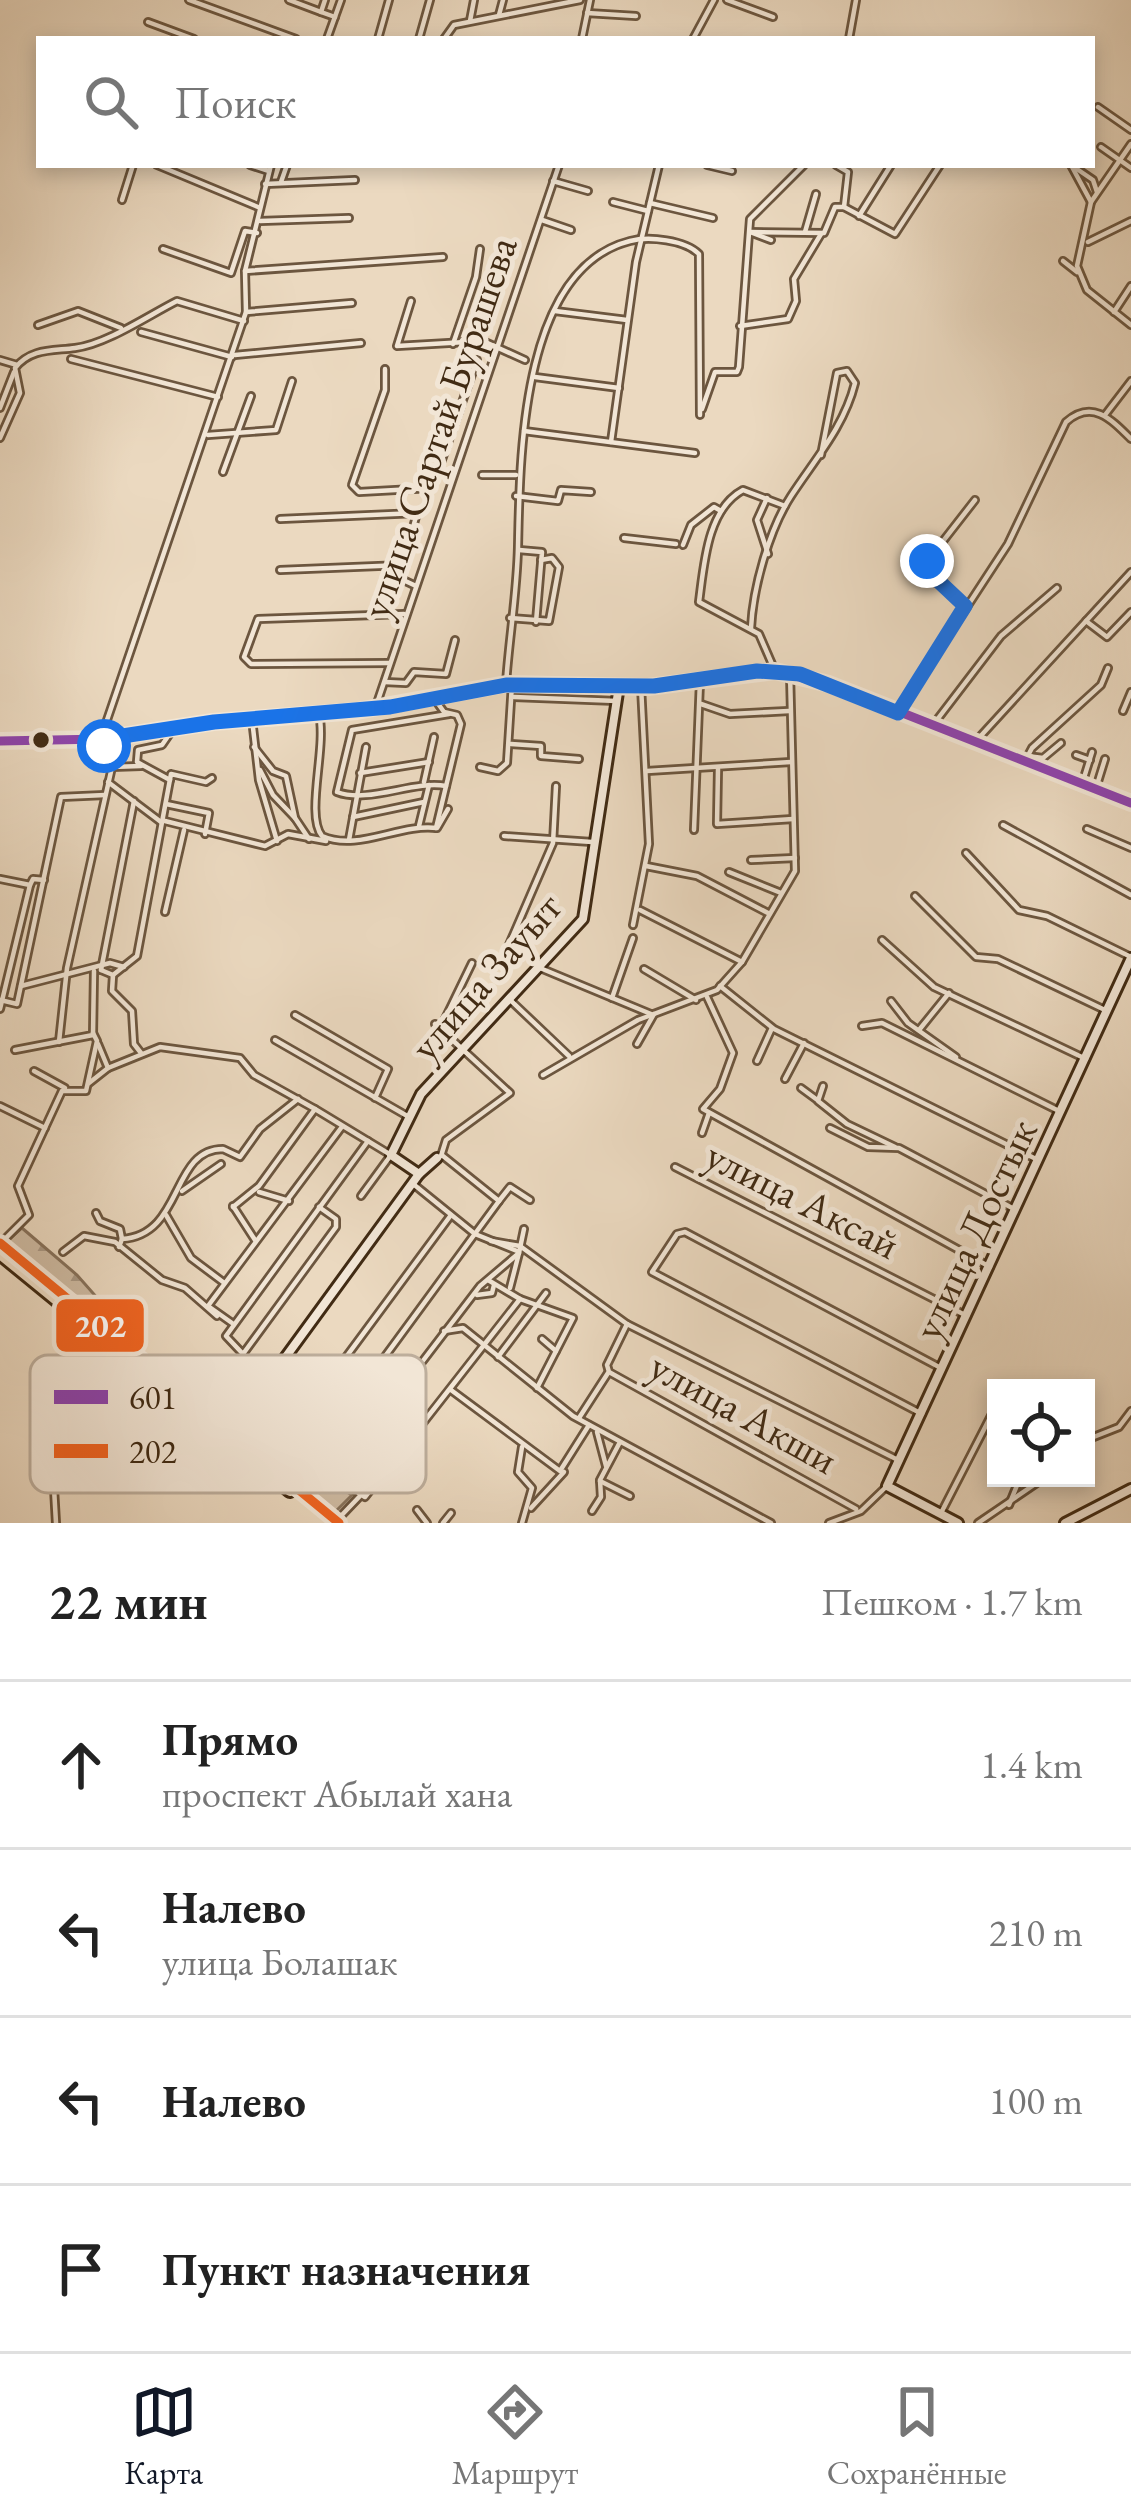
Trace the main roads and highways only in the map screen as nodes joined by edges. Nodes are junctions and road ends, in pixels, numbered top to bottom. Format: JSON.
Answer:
{"nodes":[{"id":1,"x":0,"y":1243,"type":"edge"},
{"id":2,"x":0,"y":1254,"type":"edge"},
{"id":3,"x":126,"y":1355,"type":"edge"},
{"id":4,"x":137,"y":1355,"type":"edge"},
{"id":5,"x":298,"y":1493,"type":"edge"},
{"id":6,"x":301,"y":1493,"type":"edge"},
{"id":7,"x":334,"y":1522,"type":"edge"}],
"edges":[{"from":1,"to":4,"type":"highway"},
{"from":2,"to":3,"type":"highway"},
{"from":5,"to":7,"type":"highway"},
{"from":6,"to":7,"type":"highway"}]}
